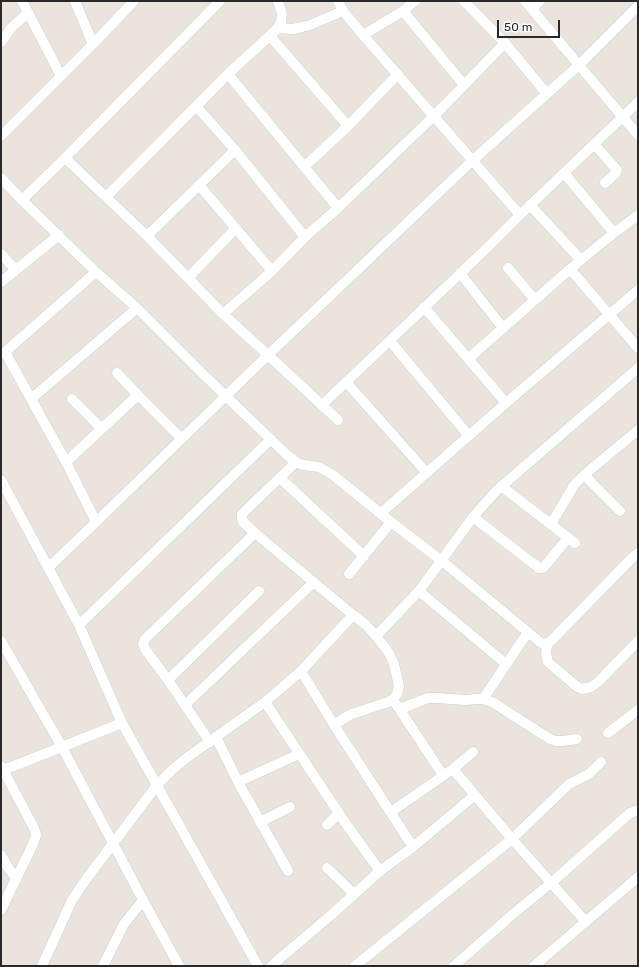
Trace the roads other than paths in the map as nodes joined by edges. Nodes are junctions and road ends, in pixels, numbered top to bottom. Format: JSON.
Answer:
{"nodes":[{"id":1,"x":22,"y":1,"type":"edge"},
{"id":2,"x":75,"y":1,"type":"edge"},
{"id":3,"x":220,"y":1,"type":"edge"},
{"id":4,"x":278,"y":1,"type":"edge"},
{"id":5,"x":338,"y":1,"type":"edge"},
{"id":6,"x":415,"y":1,"type":"edge"},
{"id":7,"x":464,"y":1,"type":"edge"},
{"id":8,"x":540,"y":1,"type":"edge"},
{"id":9,"x":132,"y":2,"type":"edge"},
{"id":10,"x":528,"y":5,"type":"edge"},
{"id":11,"x":638,"y":6,"type":"edge"},
{"id":12,"x":343,"y":10,"type":"junction"},
{"id":13,"x":403,"y":11,"type":"junction"},
{"id":14,"x":28,"y":13,"type":"junction"},
{"id":15,"x":278,"y":28,"type":"junction"},
{"id":16,"x":363,"y":35,"type":"junction"},
{"id":17,"x":270,"y":36,"type":"junction"},
{"id":18,"x":1,"y":42,"type":"edge"},
{"id":19,"x":505,"y":43,"type":"junction"},
{"id":20,"x":93,"y":44,"type":"junction"},
{"id":21,"x":578,"y":65,"type":"junction"},
{"id":22,"x":228,"y":74,"type":"junction"},
{"id":23,"x":398,"y":74,"type":"junction"},
{"id":24,"x":61,"y":76,"type":"junction"},
{"id":25,"x":464,"y":85,"type":"junction"},
{"id":26,"x":547,"y":94,"type":"junction"},
{"id":27,"x":638,"y":102,"type":"edge"},
{"id":28,"x":196,"y":106,"type":"junction"},
{"id":29,"x":434,"y":116,"type":"junction"},
{"id":30,"x":623,"y":117,"type":"junction"},
{"id":31,"x":348,"y":126,"type":"junction"},
{"id":32,"x":638,"y":135,"type":"edge"},
{"id":33,"x":1,"y":136,"type":"edge"},
{"id":34,"x":594,"y":144,"type":"junction"},
{"id":35,"x":235,"y":150,"type":"junction"},
{"id":36,"x":65,"y":158,"type":"junction"},
{"id":37,"x":473,"y":160,"type":"junction"},
{"id":38,"x":304,"y":167,"type":"junction"},
{"id":39,"x":564,"y":173,"type":"junction"},
{"id":40,"x":1,"y":178,"type":"edge"},
{"id":41,"x":605,"y":184,"type":"dead end"},
{"id":42,"x":199,"y":185,"type":"junction"},
{"id":43,"x":106,"y":197,"type":"junction"},
{"id":44,"x":22,"y":200,"type":"junction"},
{"id":45,"x":530,"y":205,"type":"junction"},
{"id":46,"x":338,"y":208,"type":"junction"},
{"id":47,"x":638,"y":214,"type":"edge"},
{"id":48,"x":520,"y":215,"type":"junction"},
{"id":49,"x":236,"y":228,"type":"junction"},
{"id":50,"x":614,"y":233,"type":"junction"},
{"id":51,"x":59,"y":235,"type":"junction"},
{"id":52,"x":147,"y":236,"type":"junction"},
{"id":53,"x":305,"y":237,"type":"junction"},
{"id":54,"x":1,"y":254,"type":"edge"},
{"id":55,"x":581,"y":260,"type":"junction"},
{"id":56,"x":508,"y":268,"type":"dead end"},
{"id":57,"x":570,"y":269,"type":"junction"},
{"id":58,"x":16,"y":270,"type":"junction"},
{"id":59,"x":272,"y":271,"type":"junction"},
{"id":60,"x":96,"y":272,"type":"junction"},
{"id":61,"x":460,"y":273,"type":"junction"},
{"id":62,"x":188,"y":278,"type":"junction"},
{"id":63,"x":1,"y":282,"type":"edge"},
{"id":64,"x":638,"y":290,"type":"edge"},
{"id":65,"x":535,"y":300,"type":"junction"},
{"id":66,"x":424,"y":307,"type":"junction"},
{"id":67,"x":137,"y":308,"type":"junction"},
{"id":68,"x":223,"y":314,"type":"junction"},
{"id":69,"x":608,"y":315,"type":"junction"},
{"id":70,"x":503,"y":328,"type":"junction"},
{"id":71,"x":390,"y":341,"type":"junction"},
{"id":72,"x":638,"y":348,"type":"edge"},
{"id":73,"x":3,"y":353,"type":"edge"},
{"id":74,"x":268,"y":355,"type":"junction"},
{"id":75,"x":468,"y":359,"type":"junction"},
{"id":76,"x":638,"y":368,"type":"edge"},
{"id":77,"x":117,"y":373,"type":"dead end"},
{"id":78,"x":346,"y":382,"type":"junction"},
{"id":79,"x":138,"y":395,"type":"junction"},
{"id":80,"x":225,"y":396,"type":"junction"},
{"id":81,"x":31,"y":399,"type":"junction"},
{"id":82,"x":72,"y":399,"type":"dead end"},
{"id":83,"x":506,"y":403,"type":"junction"},
{"id":84,"x":322,"y":405,"type":"junction"},
{"id":85,"x":338,"y":420,"type":"dead end"},
{"id":86,"x":102,"y":429,"type":"junction"},
{"id":87,"x":636,"y":435,"type":"edge"},
{"id":88,"x":469,"y":436,"type":"junction"},
{"id":89,"x":182,"y":439,"type":"junction"},
{"id":90,"x":271,"y":439,"type":"junction"},
{"id":91,"x":66,"y":462,"type":"junction"},
{"id":92,"x":296,"y":462,"type":"junction"},
{"id":93,"x":427,"y":473,"type":"junction"},
{"id":94,"x":584,"y":475,"type":"junction"},
{"id":95,"x":280,"y":478,"type":"junction"},
{"id":96,"x":1,"y":480,"type":"edge"},
{"id":97,"x":501,"y":486,"type":"junction"},
{"id":98,"x":620,"y":511,"type":"dead end"},
{"id":99,"x":382,"y":513,"type":"junction"},
{"id":100,"x":473,"y":517,"type":"junction"},
{"id":101,"x":96,"y":522,"type":"junction"},
{"id":102,"x":391,"y":522,"type":"junction"},
{"id":103,"x":550,"y":524,"type":"junction"},
{"id":104,"x":255,"y":533,"type":"junction"},
{"id":105,"x":364,"y":556,"type":"junction"},
{"id":106,"x":637,"y":556,"type":"edge"},
{"id":107,"x":442,"y":561,"type":"junction"},
{"id":108,"x":49,"y":567,"type":"junction"},
{"id":109,"x":349,"y":574,"type":"dead end"},
{"id":110,"x":314,"y":582,"type":"junction"},
{"id":111,"x":259,"y":591,"type":"dead end"},
{"id":112,"x":419,"y":591,"type":"junction"},
{"id":113,"x":353,"y":615,"type":"junction"},
{"id":114,"x":79,"y":625,"type":"junction"},
{"id":115,"x":528,"y":632,"type":"junction"},
{"id":116,"x":376,"y":636,"type":"junction"},
{"id":117,"x":638,"y":641,"type":"edge"},
{"id":118,"x":1,"y":642,"type":"edge"},
{"id":119,"x":547,"y":644,"type":"junction"},
{"id":120,"x":506,"y":664,"type":"junction"},
{"id":121,"x":301,"y":671,"type":"junction"},
{"id":122,"x":168,"y":680,"type":"junction"},
{"id":123,"x":393,"y":699,"type":"junction"},
{"id":124,"x":483,"y":699,"type":"junction"},
{"id":125,"x":265,"y":702,"type":"junction"},
{"id":126,"x":185,"y":705,"type":"junction"},
{"id":127,"x":400,"y":709,"type":"junction"},
{"id":128,"x":638,"y":710,"type":"edge"},
{"id":129,"x":122,"y":723,"type":"junction"},
{"id":130,"x":334,"y":725,"type":"junction"},
{"id":131,"x":608,"y":733,"type":"dead end"},
{"id":132,"x":213,"y":740,"type":"junction"},
{"id":133,"x":577,"y":740,"type":"dead end"},
{"id":134,"x":62,"y":747,"type":"junction"},
{"id":135,"x":473,"y":752,"type":"dead end"},
{"id":136,"x":299,"y":754,"type":"junction"},
{"id":137,"x":601,"y":762,"type":"dead end"},
{"id":138,"x":2,"y":769,"type":"edge"},
{"id":139,"x":454,"y":769,"type":"junction"},
{"id":140,"x":444,"y":776,"type":"junction"},
{"id":141,"x":238,"y":782,"type":"junction"},
{"id":142,"x":157,"y":786,"type":"junction"},
{"id":143,"x":475,"y":795,"type":"junction"},
{"id":144,"x":290,"y":806,"type":"dead end"},
{"id":145,"x":638,"y":810,"type":"edge"},
{"id":146,"x":391,"y":812,"type":"junction"},
{"id":147,"x":339,"y":813,"type":"junction"},
{"id":148,"x":260,"y":822,"type":"junction"},
{"id":149,"x":328,"y":825,"type":"dead end"},
{"id":150,"x":512,"y":839,"type":"junction"},
{"id":151,"x":113,"y":844,"type":"junction"},
{"id":152,"x":413,"y":847,"type":"junction"},
{"id":153,"x":1,"y":855,"type":"edge"},
{"id":154,"x":327,"y":868,"type":"dead end"},
{"id":155,"x":380,"y":871,"type":"junction"},
{"id":156,"x":288,"y":872,"type":"dead end"},
{"id":157,"x":638,"y":877,"type":"edge"},
{"id":158,"x":16,"y":878,"type":"junction"},
{"id":159,"x":551,"y":883,"type":"junction"},
{"id":160,"x":354,"y":894,"type":"junction"},
{"id":161,"x":142,"y":900,"type":"junction"},
{"id":162,"x":1,"y":910,"type":"edge"},
{"id":163,"x":586,"y":922,"type":"junction"},
{"id":164,"x":106,"y":964,"type":"edge"},
{"id":165,"x":42,"y":966,"type":"edge"},
{"id":166,"x":179,"y":966,"type":"edge"},
{"id":167,"x":258,"y":966,"type":"edge"},
{"id":168,"x":271,"y":966,"type":"edge"},
{"id":169,"x":355,"y":966,"type":"edge"},
{"id":170,"x":454,"y":966,"type":"edge"},
{"id":171,"x":534,"y":966,"type":"edge"}],
"edges":[{"from":1,"to":14,"type":"street"},
{"from":2,"to":20,"type":"street"},
{"from":3,"to":36,"type":"street"},
{"from":4,"to":15,"type":"street"},
{"from":5,"to":12,"type":"street"},
{"from":6,"to":13,"type":"street"},
{"from":7,"to":19,"type":"street"},
{"from":8,"to":10,"type":"street"},
{"from":9,"to":20,"type":"street"},
{"from":10,"to":21,"type":"street"},
{"from":11,"to":21,"type":"street"},
{"from":12,"to":15,"type":"street"},
{"from":12,"to":16,"type":"street"},
{"from":13,"to":16,"type":"street"},
{"from":13,"to":25,"type":"street"},
{"from":14,"to":18,"type":"street"},
{"from":14,"to":24,"type":"street"},
{"from":15,"to":17,"type":"street"},
{"from":16,"to":23,"type":"street"},
{"from":17,"to":22,"type":"street"},
{"from":17,"to":31,"type":"street"},
{"from":19,"to":25,"type":"street"},
{"from":19,"to":26,"type":"street"},
{"from":20,"to":24,"type":"street"},
{"from":21,"to":26,"type":"street"},
{"from":21,"to":30,"type":"street"},
{"from":22,"to":28,"type":"street"},
{"from":22,"to":38,"type":"street"},
{"from":23,"to":29,"type":"street"},
{"from":23,"to":31,"type":"street"},
{"from":24,"to":33,"type":"street"},
{"from":25,"to":29,"type":"street"},
{"from":26,"to":37,"type":"street"},
{"from":27,"to":30,"type":"street"},
{"from":28,"to":35,"type":"street"},
{"from":28,"to":43,"type":"street"},
{"from":29,"to":37,"type":"street"},
{"from":29,"to":46,"type":"street"},
{"from":30,"to":32,"type":"street"},
{"from":30,"to":34,"type":"street"},
{"from":31,"to":38,"type":"street"},
{"from":34,"to":39,"type":"street"},
{"from":34,"to":41,"type":"street"},
{"from":35,"to":42,"type":"street"},
{"from":35,"to":53,"type":"street"},
{"from":36,"to":43,"type":"street"},
{"from":36,"to":44,"type":"street"},
{"from":37,"to":48,"type":"street"},
{"from":37,"to":74,"type":"street"},
{"from":38,"to":46,"type":"street"},
{"from":39,"to":45,"type":"street"},
{"from":39,"to":50,"type":"street"},
{"from":40,"to":44,"type":"street"},
{"from":42,"to":49,"type":"street"},
{"from":42,"to":52,"type":"street"},
{"from":43,"to":52,"type":"street"},
{"from":44,"to":51,"type":"street"},
{"from":45,"to":48,"type":"street"},
{"from":45,"to":55,"type":"street"},
{"from":46,"to":53,"type":"street"},
{"from":47,"to":50,"type":"street"},
{"from":48,"to":61,"type":"street"},
{"from":49,"to":59,"type":"street"},
{"from":49,"to":62,"type":"street"},
{"from":50,"to":55,"type":"street"},
{"from":51,"to":58,"type":"street"},
{"from":51,"to":60,"type":"street"},
{"from":52,"to":62,"type":"street"},
{"from":53,"to":59,"type":"street"},
{"from":54,"to":58,"type":"street"},
{"from":55,"to":57,"type":"street"},
{"from":56,"to":65,"type":"street"},
{"from":57,"to":65,"type":"street"},
{"from":57,"to":69,"type":"street"},
{"from":58,"to":63,"type":"street"},
{"from":59,"to":68,"type":"street"},
{"from":60,"to":67,"type":"street"},
{"from":60,"to":73,"type":"street"},
{"from":61,"to":66,"type":"street"},
{"from":61,"to":70,"type":"street"},
{"from":62,"to":68,"type":"street"},
{"from":64,"to":69,"type":"street"},
{"from":65,"to":70,"type":"street"},
{"from":66,"to":71,"type":"street"},
{"from":66,"to":75,"type":"street"},
{"from":67,"to":80,"type":"street"},
{"from":67,"to":81,"type":"street"},
{"from":68,"to":74,"type":"street"},
{"from":69,"to":72,"type":"street"},
{"from":69,"to":83,"type":"street"},
{"from":70,"to":75,"type":"street"},
{"from":71,"to":78,"type":"street"},
{"from":71,"to":88,"type":"street"},
{"from":73,"to":81,"type":"street"},
{"from":74,"to":80,"type":"street"},
{"from":74,"to":84,"type":"street"},
{"from":75,"to":83,"type":"street"},
{"from":76,"to":97,"type":"street"},
{"from":77,"to":79,"type":"street"},
{"from":78,"to":84,"type":"street"},
{"from":78,"to":93,"type":"street"},
{"from":79,"to":86,"type":"street"},
{"from":79,"to":89,"type":"street"},
{"from":80,"to":89,"type":"street"},
{"from":80,"to":90,"type":"street"},
{"from":81,"to":91,"type":"street"},
{"from":82,"to":86,"type":"street"},
{"from":83,"to":88,"type":"street"},
{"from":84,"to":85,"type":"street"},
{"from":86,"to":91,"type":"street"},
{"from":87,"to":94,"type":"street"},
{"from":88,"to":93,"type":"street"},
{"from":89,"to":101,"type":"street"},
{"from":90,"to":92,"type":"street"},
{"from":90,"to":114,"type":"street"},
{"from":91,"to":101,"type":"street"},
{"from":92,"to":95,"type":"street"},
{"from":92,"to":99,"type":"street"},
{"from":93,"to":99,"type":"street"},
{"from":94,"to":98,"type":"street"},
{"from":94,"to":103,"type":"street"},
{"from":95,"to":104,"type":"street"},
{"from":95,"to":105,"type":"street"},
{"from":96,"to":108,"type":"street"},
{"from":97,"to":100,"type":"street"},
{"from":97,"to":103,"type":"street"},
{"from":99,"to":102,"type":"street"},
{"from":100,"to":103,"type":"street"},
{"from":100,"to":107,"type":"street"},
{"from":101,"to":108,"type":"street"},
{"from":102,"to":105,"type":"street"},
{"from":102,"to":107,"type":"street"},
{"from":104,"to":110,"type":"street"},
{"from":104,"to":122,"type":"street"},
{"from":105,"to":109,"type":"street"},
{"from":106,"to":119,"type":"street"},
{"from":107,"to":112,"type":"street"},
{"from":107,"to":115,"type":"street"},
{"from":108,"to":114,"type":"street"},
{"from":110,"to":113,"type":"street"},
{"from":110,"to":126,"type":"street"},
{"from":111,"to":122,"type":"street"},
{"from":112,"to":116,"type":"street"},
{"from":112,"to":120,"type":"street"},
{"from":113,"to":116,"type":"street"},
{"from":113,"to":121,"type":"street"},
{"from":114,"to":129,"type":"street"},
{"from":115,"to":119,"type":"street"},
{"from":115,"to":120,"type":"street"},
{"from":116,"to":123,"type":"street"},
{"from":117,"to":119,"type":"street"},
{"from":118,"to":134,"type":"street"},
{"from":120,"to":124,"type":"street"},
{"from":121,"to":125,"type":"street"},
{"from":121,"to":130,"type":"street"},
{"from":122,"to":126,"type":"street"},
{"from":123,"to":127,"type":"street"},
{"from":123,"to":130,"type":"street"},
{"from":124,"to":127,"type":"street"},
{"from":124,"to":133,"type":"street"},
{"from":125,"to":132,"type":"street"},
{"from":125,"to":136,"type":"street"},
{"from":126,"to":132,"type":"street"},
{"from":127,"to":140,"type":"street"},
{"from":128,"to":131,"type":"street"},
{"from":129,"to":134,"type":"street"},
{"from":129,"to":142,"type":"street"},
{"from":130,"to":146,"type":"street"},
{"from":132,"to":141,"type":"street"},
{"from":132,"to":142,"type":"street"},
{"from":134,"to":138,"type":"street"},
{"from":134,"to":151,"type":"street"},
{"from":135,"to":139,"type":"street"},
{"from":136,"to":141,"type":"street"},
{"from":136,"to":147,"type":"street"},
{"from":137,"to":150,"type":"street"},
{"from":138,"to":158,"type":"street"},
{"from":139,"to":140,"type":"street"},
{"from":139,"to":143,"type":"street"},
{"from":140,"to":146,"type":"street"},
{"from":141,"to":148,"type":"street"},
{"from":142,"to":151,"type":"street"},
{"from":142,"to":167,"type":"street"},
{"from":143,"to":150,"type":"street"},
{"from":143,"to":152,"type":"street"},
{"from":144,"to":148,"type":"street"},
{"from":145,"to":159,"type":"street"},
{"from":146,"to":152,"type":"street"},
{"from":147,"to":149,"type":"street"},
{"from":147,"to":155,"type":"street"},
{"from":148,"to":156,"type":"street"},
{"from":150,"to":159,"type":"street"},
{"from":150,"to":169,"type":"street"},
{"from":151,"to":161,"type":"street"},
{"from":151,"to":165,"type":"street"},
{"from":152,"to":155,"type":"street"},
{"from":153,"to":158,"type":"street"},
{"from":154,"to":160,"type":"street"},
{"from":155,"to":160,"type":"street"},
{"from":157,"to":163,"type":"street"},
{"from":158,"to":162,"type":"street"},
{"from":159,"to":163,"type":"street"},
{"from":159,"to":170,"type":"street"},
{"from":160,"to":168,"type":"street"},
{"from":161,"to":164,"type":"street"},
{"from":161,"to":166,"type":"street"},
{"from":163,"to":171,"type":"street"}]}
